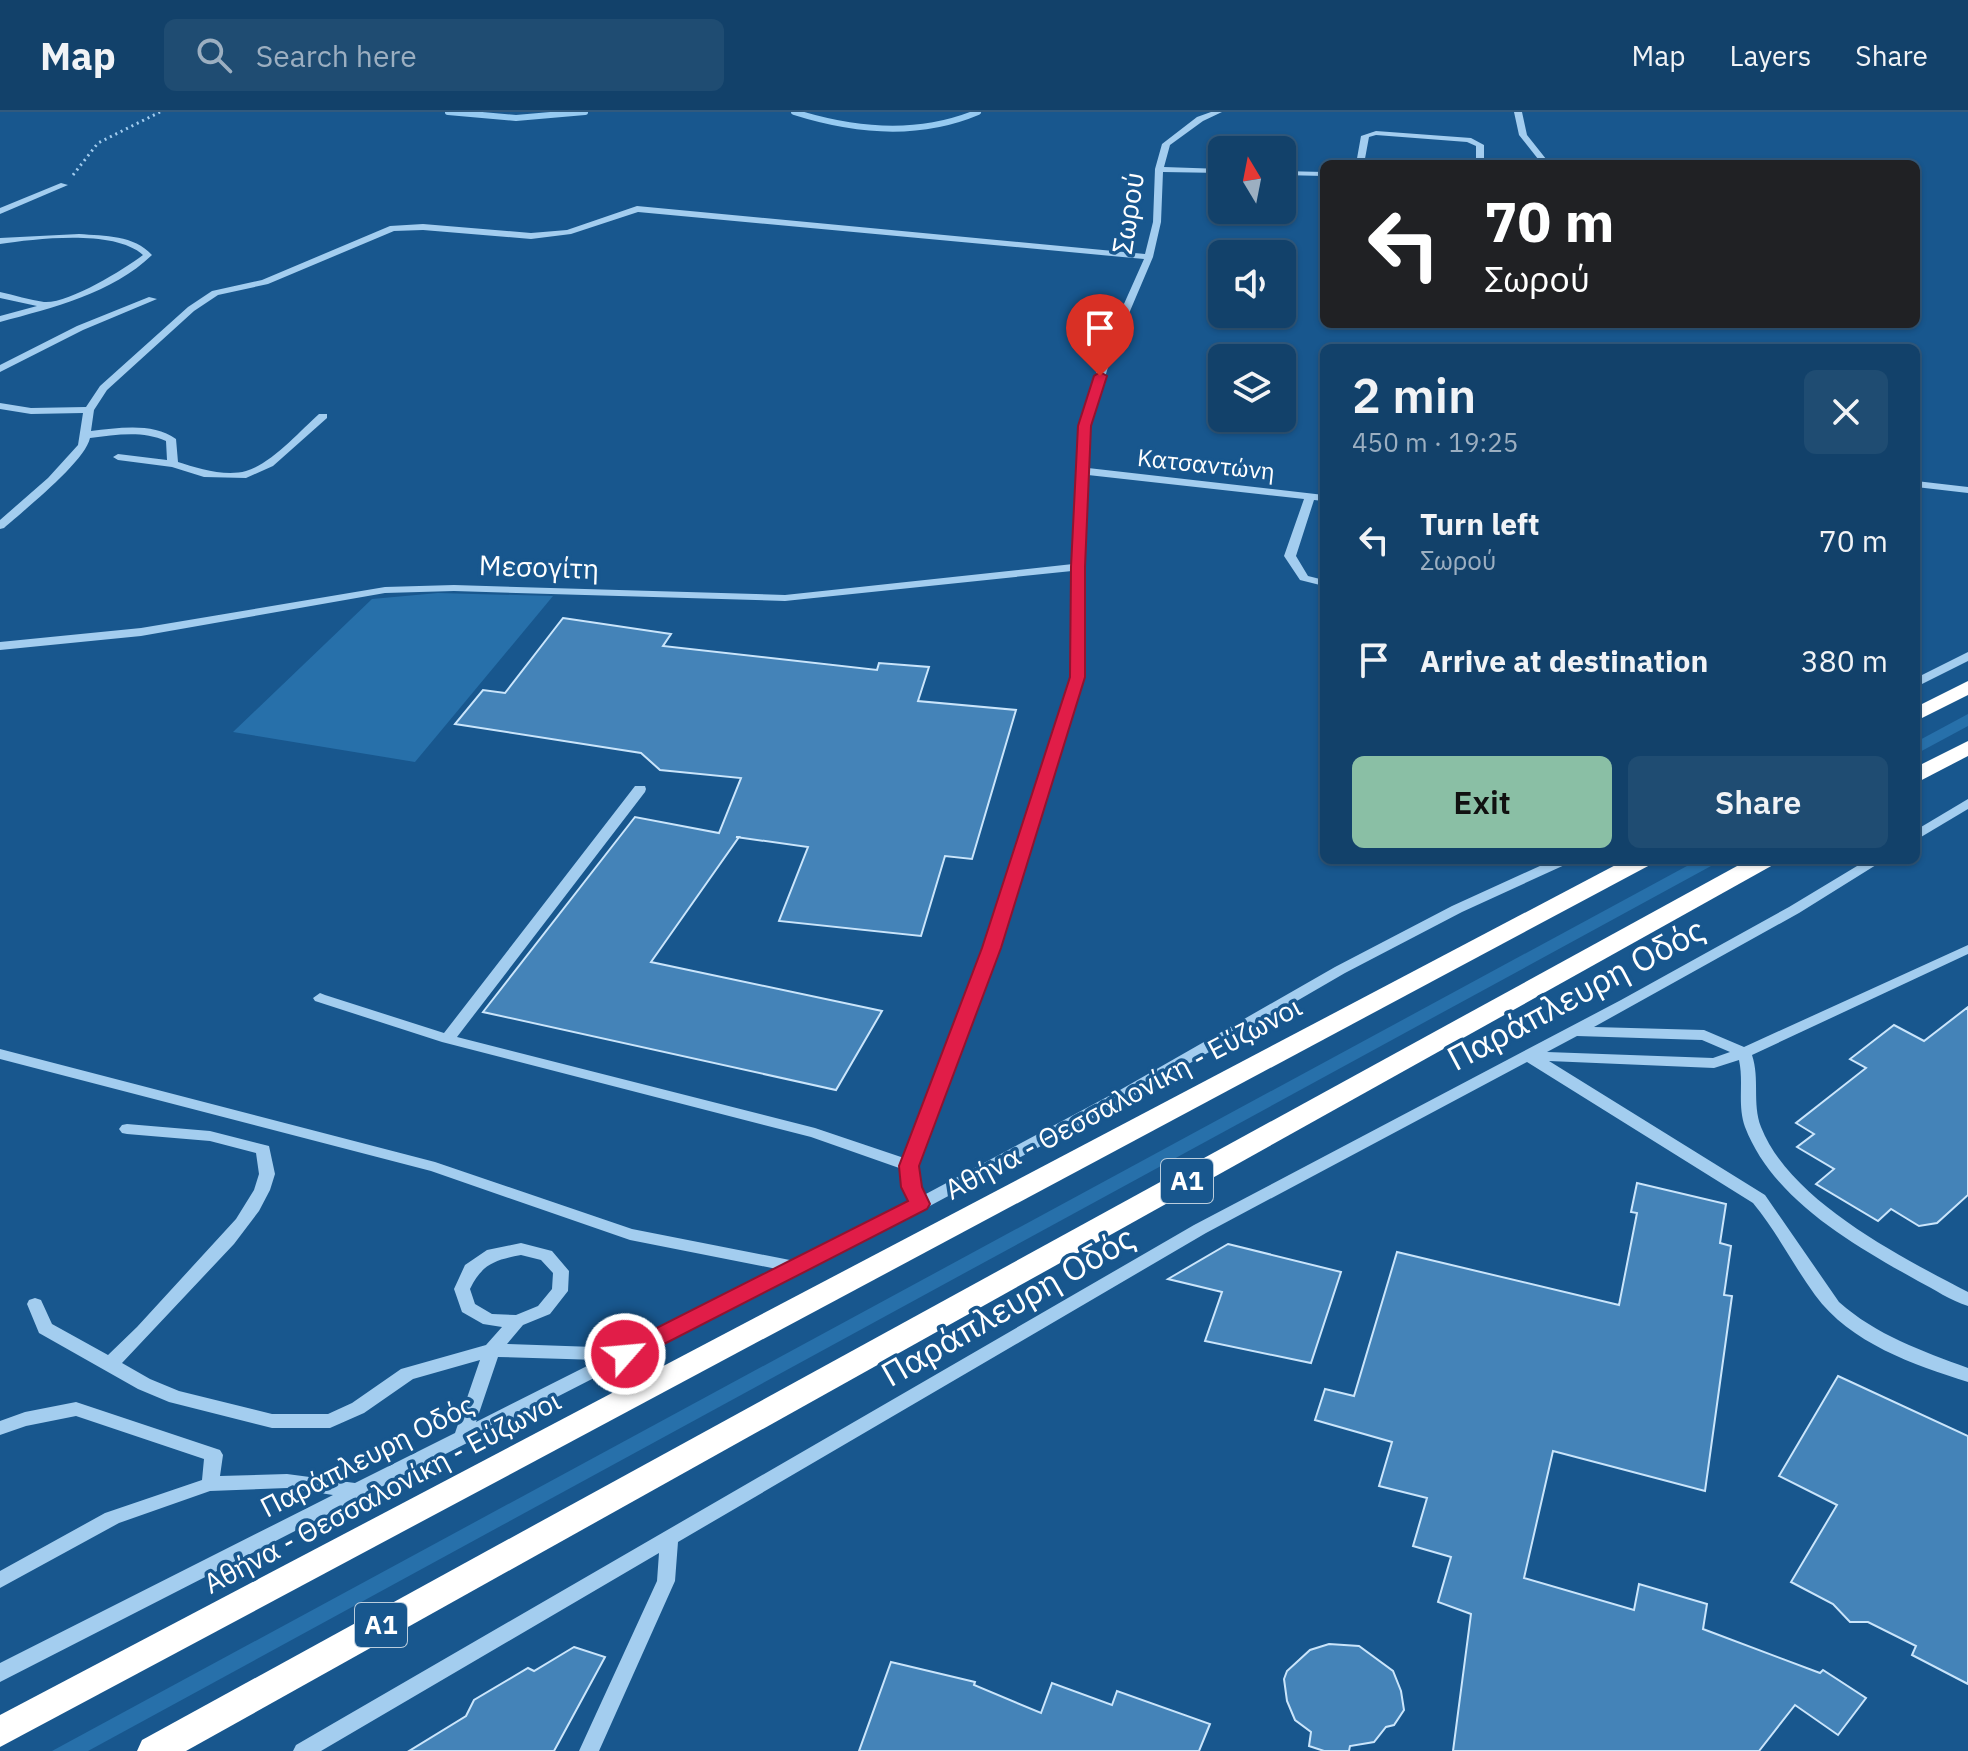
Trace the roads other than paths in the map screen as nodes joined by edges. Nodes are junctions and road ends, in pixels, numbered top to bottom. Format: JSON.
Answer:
{"nodes":[{"id":1,"x":1218,"y":112,"type":"edge"},
{"id":2,"x":1518,"y":112,"type":"edge"},
{"id":3,"x":1361,"y":160,"type":"edge"},
{"id":4,"x":1481,"y":160,"type":"edge"},
{"id":5,"x":1543,"y":160,"type":"edge"},
{"id":6,"x":1159,"y":169,"type":"junction"},
{"id":7,"x":1208,"y":171,"type":"edge"},
{"id":8,"x":1296,"y":173,"type":"edge"},
{"id":9,"x":1320,"y":174,"type":"edge"},
{"id":10,"x":64,"y":185,"type":"road end"},
{"id":11,"x":0,"y":211,"type":"edge"},
{"id":12,"x":0,"y":241,"type":"edge"},
{"id":13,"x":1149,"y":257,"type":"junction"},
{"id":14,"x":0,"y":295,"type":"edge"},
{"id":15,"x":152,"y":299,"type":"dead end"},
{"id":16,"x":52,"y":305,"type":"junction"},
{"id":17,"x":0,"y":319,"type":"edge"},
{"id":18,"x":0,"y":369,"type":"edge"},
{"id":19,"x":0,"y":406,"type":"edge"},
{"id":20,"x":89,"y":410,"type":"junction"},
{"id":21,"x":323,"y":416,"type":"dead end"},
{"id":22,"x":85,"y":435,"type":"junction"},
{"id":23,"x":118,"y":457,"type":"dead end"},
{"id":24,"x":173,"y":464,"type":"junction"},
{"id":25,"x":1084,"y":471,"type":"junction"},
{"id":26,"x":1920,"y":484,"type":"edge"},
{"id":27,"x":1968,"y":490,"type":"edge"},
{"id":28,"x":1310,"y":496,"type":"junction"},
{"id":29,"x":1320,"y":497,"type":"edge"},
{"id":30,"x":0,"y":526,"type":"edge"},
{"id":31,"x":1078,"y":567,"type":"junction"},
{"id":32,"x":1320,"y":582,"type":"edge"},
{"id":33,"x":0,"y":646,"type":"edge"},
{"id":34,"x":1968,"y":656,"type":"edge"},
{"id":35,"x":1920,"y":681,"type":"edge"},
{"id":36,"x":1968,"y":687,"type":"edge"},
{"id":37,"x":1920,"y":713,"type":"edge"},
{"id":38,"x":1968,"y":747,"type":"edge"},
{"id":39,"x":1920,"y":774,"type":"edge"},
{"id":40,"x":640,"y":789,"type":"dead end"},
{"id":41,"x":1968,"y":803,"type":"edge"},
{"id":42,"x":1920,"y":833,"type":"edge"},
{"id":43,"x":1555,"y":864,"type":"edge"},
{"id":44,"x":1634,"y":864,"type":"edge"},
{"id":45,"x":1758,"y":864,"type":"edge"},
{"id":46,"x":1870,"y":864,"type":"edge"},
{"id":47,"x":1968,"y":949,"type":"edge"},
{"id":48,"x":320,"y":998,"type":"dead end"},
{"id":49,"x":1576,"y":1031,"type":"junction"},
{"id":50,"x":447,"y":1039,"type":"junction"},
{"id":51,"x":1744,"y":1053,"type":"junction"},
{"id":52,"x":0,"y":1054,"type":"edge"},
{"id":53,"x":1529,"y":1056,"type":"junction"},
{"id":54,"x":127,"y":1129,"type":"dead end"},
{"id":55,"x":909,"y":1166,"type":"junction"},
{"id":56,"x":920,"y":1204,"type":"junction"},
{"id":57,"x":796,"y":1267,"type":"junction"},
{"id":58,"x":1968,"y":1300,"type":"edge"},
{"id":59,"x":35,"y":1304,"type":"dead end"},
{"id":60,"x":517,"y":1321,"type":"junction"},
{"id":61,"x":492,"y":1350,"type":"junction"},
{"id":62,"x":625,"y":1354,"type":"junction"},
{"id":63,"x":109,"y":1364,"type":"junction"},
{"id":64,"x":1968,"y":1375,"type":"edge"},
{"id":65,"x":0,"y":1428,"type":"edge"},
{"id":66,"x":463,"y":1435,"type":"junction"},
{"id":67,"x":210,"y":1484,"type":"junction"},
{"id":68,"x":357,"y":1491,"type":"junction"},
{"id":69,"x":669,"y":1540,"type":"junction"},
{"id":70,"x":0,"y":1580,"type":"edge"},
{"id":71,"x":0,"y":1673,"type":"edge"},
{"id":72,"x":0,"y":1732,"type":"edge"},
{"id":73,"x":154,"y":1751,"type":"edge"},
{"id":74,"x":303,"y":1751,"type":"edge"},
{"id":75,"x":589,"y":1751,"type":"edge"}],
"edges":[{"from":1,"to":6,"type":"street","name":"Σωρού"},
{"from":2,"to":5,"type":"street"},
{"from":3,"to":4,"type":"street"},
{"from":6,"to":7,"type":"street"},
{"from":6,"to":13,"type":"street","name":"Σωρού"},
{"from":8,"to":9,"type":"street"},
{"from":10,"to":11,"type":"street"},
{"from":12,"to":16,"type":"street"},
{"from":13,"to":20,"type":"street"},
{"from":13,"to":25,"type":"street","name":"Σωρού"},
{"from":14,"to":16,"type":"street"},
{"from":15,"to":18,"type":"street"},
{"from":16,"to":17,"type":"street"},
{"from":19,"to":20,"type":"street"},
{"from":20,"to":22,"type":"street"},
{"from":21,"to":24,"type":"street"},
{"from":22,"to":24,"type":"street"},
{"from":22,"to":30,"type":"street"},
{"from":23,"to":24,"type":"street"},
{"from":25,"to":28,"type":"street","name":"Κατσαντώνη"},
{"from":25,"to":31,"type":"street","name":"Σωρού"},
{"from":26,"to":27,"type":"street"},
{"from":28,"to":29,"type":"street","name":"Κατσαντώνη"},
{"from":28,"to":32,"type":"street"},
{"from":31,"to":33,"type":"street","name":"Μεσογίτη"},
{"from":31,"to":55,"type":"street","name":"Σωρού"},
{"from":34,"to":35,"type":"street"},
{"from":36,"to":37,"type":"highway"},
{"from":38,"to":39,"type":"highway"},
{"from":40,"to":50,"type":"street"},
{"from":41,"to":42,"type":"street"},
{"from":43,"to":56,"type":"street","name":"Παράπλευρη Οδός"},
{"from":44,"to":72,"type":"highway","name":"Αθήνα - Θεσσαλονίκη - Εύζωνοι","number":"Α1"},
{"from":45,"to":73,"type":"highway","number":"Α1"},
{"from":46,"to":49,"type":"street","name":"Παράπλευρη Οδός"},
{"from":47,"to":51,"type":"street"},
{"from":48,"to":50,"type":"street"},
{"from":49,"to":51,"type":"street"},
{"from":49,"to":53,"type":"street","name":"Παράπλευρη Οδός"},
{"from":50,"to":55,"type":"street"},
{"from":51,"to":53,"type":"street"},
{"from":51,"to":58,"type":"street"},
{"from":52,"to":57,"type":"street"},
{"from":53,"to":64,"type":"street"},
{"from":53,"to":69,"type":"street","name":"Παράπλευρη Οδός"},
{"from":54,"to":63,"type":"street"},
{"from":55,"to":56,"type":"street"},
{"from":56,"to":57,"type":"street","name":"Παράπλευρη Οδός"},
{"from":57,"to":62,"type":"street","name":"Παράπλευρη Οδός"},
{"from":59,"to":63,"type":"street"},
{"from":60,"to":60,"type":"street"},
{"from":60,"to":61,"type":"street"},
{"from":61,"to":62,"type":"street"},
{"from":61,"to":63,"type":"street"},
{"from":61,"to":66,"type":"street"},
{"from":62,"to":66,"type":"street","name":"Παράπλευρη Οδός"},
{"from":65,"to":67,"type":"street"},
{"from":66,"to":68,"type":"street","name":"Παράπλευρη Οδός"},
{"from":67,"to":68,"type":"street"},
{"from":67,"to":70,"type":"street"},
{"from":68,"to":71,"type":"street","name":"Παράπλευρη Οδός"},
{"from":69,"to":74,"type":"street","name":"Παράπλευρη Οδός"},
{"from":69,"to":75,"type":"street"}]}
